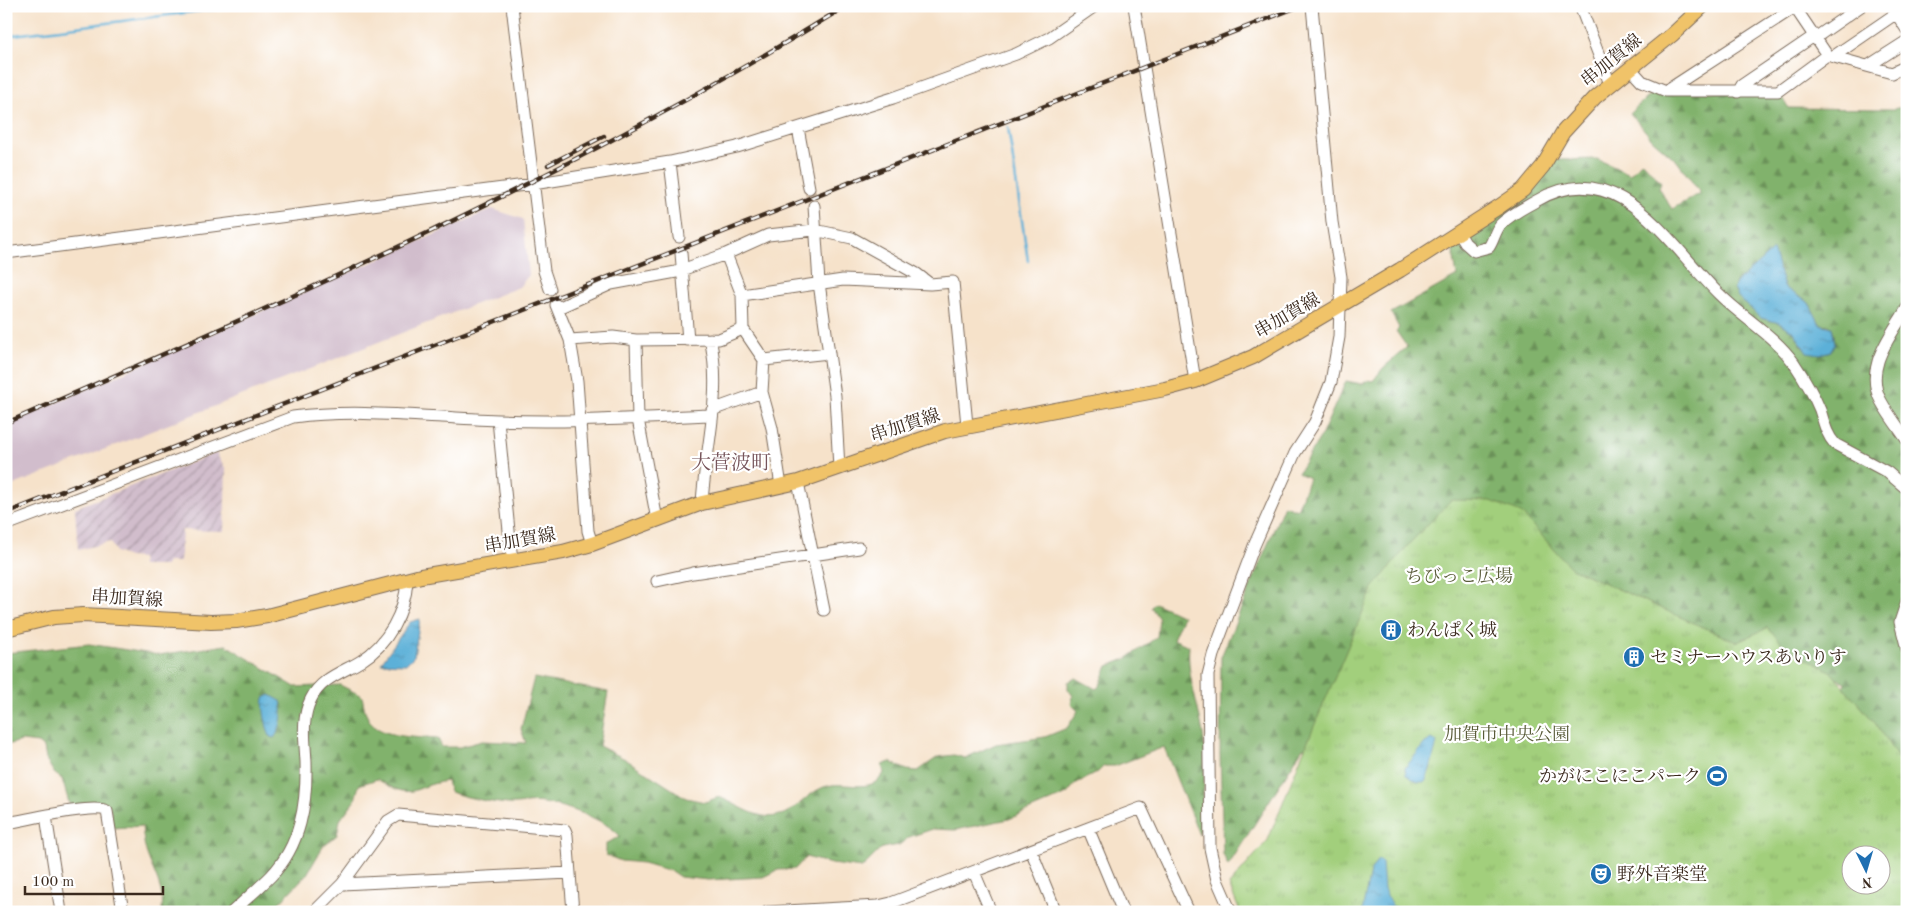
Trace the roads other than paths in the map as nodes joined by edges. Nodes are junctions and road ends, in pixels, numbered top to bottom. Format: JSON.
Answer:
{"nodes":[{"id":1,"x":512,"y":6,"type":"edge"},
{"id":2,"x":1095,"y":6,"type":"edge"},
{"id":3,"x":1134,"y":6,"type":"edge"},
{"id":4,"x":1312,"y":6,"type":"edge"},
{"id":5,"x":1580,"y":6,"type":"edge"},
{"id":6,"x":1703,"y":6,"type":"edge"},
{"id":7,"x":1795,"y":6,"type":"edge"},
{"id":8,"x":1861,"y":6,"type":"edge"},
{"id":9,"x":1907,"y":6,"type":"edge"},
{"id":10,"x":1896,"y":13,"type":"junction"},
{"id":11,"x":1907,"y":30,"type":"edge"},
{"id":12,"x":1814,"y":37,"type":"junction"},
{"id":13,"x":1907,"y":40,"type":"edge"},
{"id":14,"x":1830,"y":56,"type":"junction"},
{"id":15,"x":1868,"y":66,"type":"junction"},
{"id":16,"x":1907,"y":66,"type":"edge"},
{"id":17,"x":1630,"y":68,"type":"junction"},
{"id":18,"x":1892,"y":73,"type":"junction"},
{"id":19,"x":1907,"y":79,"type":"edge"},
{"id":20,"x":1610,"y":84,"type":"junction"},
{"id":21,"x":1666,"y":91,"type":"junction"},
{"id":22,"x":1738,"y":92,"type":"junction"},
{"id":23,"x":798,"y":128,"type":"junction"},
{"id":24,"x":670,"y":162,"type":"junction"},
{"id":25,"x":533,"y":184,"type":"junction"},
{"id":26,"x":809,"y":188,"type":"tunnel mouth"},
{"id":27,"x":814,"y":206,"type":"tunnel mouth"},
{"id":28,"x":814,"y":230,"type":"junction"},
{"id":29,"x":1459,"y":233,"type":"junction"},
{"id":30,"x":679,"y":237,"type":"dead end"},
{"id":31,"x":6,"y":253,"type":"edge"},
{"id":32,"x":681,"y":253,"type":"dead end"},
{"id":33,"x":726,"y":254,"type":"junction"},
{"id":34,"x":683,"y":270,"type":"junction"},
{"id":35,"x":819,"y":283,"type":"junction"},
{"id":36,"x":930,"y":284,"type":"junction"},
{"id":37,"x":550,"y":289,"type":"dead end"},
{"id":38,"x":742,"y":294,"type":"junction"},
{"id":39,"x":1342,"y":305,"type":"junction"},
{"id":40,"x":1907,"y":308,"type":"edge"},
{"id":41,"x":743,"y":329,"type":"junction"},
{"id":42,"x":570,"y":340,"type":"junction"},
{"id":43,"x":636,"y":340,"type":"junction"},
{"id":44,"x":688,"y":340,"type":"junction"},
{"id":45,"x":710,"y":340,"type":"junction"},
{"id":46,"x":829,"y":353,"type":"junction"},
{"id":47,"x":764,"y":360,"type":"junction"},
{"id":48,"x":1195,"y":380,"type":"junction"},
{"id":49,"x":762,"y":392,"type":"junction"},
{"id":50,"x":711,"y":412,"type":"junction"},
{"id":51,"x":638,"y":418,"type":"junction"},
{"id":52,"x":498,"y":420,"type":"junction"},
{"id":53,"x":579,"y":422,"type":"junction"},
{"id":54,"x":967,"y":426,"type":"junction"},
{"id":55,"x":1907,"y":440,"type":"edge"},
{"id":56,"x":839,"y":468,"type":"junction"},
{"id":57,"x":798,"y":482,"type":"junction"},
{"id":58,"x":781,"y":486,"type":"junction"},
{"id":59,"x":1906,"y":488,"type":"edge"},
{"id":60,"x":702,"y":503,"type":"junction"},
{"id":61,"x":657,"y":520,"type":"junction"},
{"id":62,"x":6,"y":525,"type":"edge"},
{"id":63,"x":592,"y":544,"type":"junction"},
{"id":64,"x":859,"y":548,"type":"dead end"},
{"id":65,"x":814,"y":554,"type":"junction"},
{"id":66,"x":512,"y":561,"type":"junction"},
{"id":67,"x":407,"y":581,"type":"junction"},
{"id":68,"x":657,"y":581,"type":"dead end"},
{"id":69,"x":1907,"y":601,"type":"edge"},
{"id":70,"x":824,"y":610,"type":"dead end"},
{"id":71,"x":6,"y":629,"type":"edge"},
{"id":72,"x":1907,"y":649,"type":"edge"},
{"id":73,"x":46,"y":816,"type":"junction"},
{"id":74,"x":6,"y":823,"type":"edge"},
{"id":75,"x":1088,"y":828,"type":"junction"},
{"id":76,"x":1031,"y":850,"type":"junction"},
{"id":77,"x":974,"y":872,"type":"junction"},
{"id":78,"x":570,"y":873,"type":"junction"},
{"id":79,"x":342,"y":884,"type":"junction"},
{"id":80,"x":891,"y":907,"type":"edge"},
{"id":81,"x":61,"y":912,"type":"edge"},
{"id":82,"x":123,"y":912,"type":"edge"},
{"id":83,"x":232,"y":912,"type":"edge"},
{"id":84,"x":314,"y":912,"type":"edge"},
{"id":85,"x":573,"y":912,"type":"edge"},
{"id":86,"x":767,"y":912,"type":"edge"},
{"id":87,"x":991,"y":912,"type":"edge"},
{"id":88,"x":1056,"y":912,"type":"edge"},
{"id":89,"x":1123,"y":912,"type":"edge"},
{"id":90,"x":1188,"y":912,"type":"edge"},
{"id":91,"x":1231,"y":912,"type":"edge"}],
"edges":[{"from":1,"to":25,"type":"street"},
{"from":2,"to":23,"type":"street"},
{"from":3,"to":48,"type":"street"},
{"from":4,"to":39,"type":"street"},
{"from":5,"to":20,"type":"street"},
{"from":6,"to":17,"type":"main road","name":"串加賀線"},
{"from":7,"to":12,"type":"street"},
{"from":7,"to":21,"type":"street"},
{"from":8,"to":12,"type":"street"},
{"from":9,"to":10,"type":"street"},
{"from":10,"to":11,"type":"street"},
{"from":10,"to":14,"type":"street"},
{"from":12,"to":14,"type":"street"},
{"from":12,"to":22,"type":"street"},
{"from":13,"to":15,"type":"street"},
{"from":14,"to":15,"type":"street"},
{"from":14,"to":22,"type":"street"},
{"from":15,"to":18,"type":"street"},
{"from":16,"to":18,"type":"street"},
{"from":17,"to":20,"type":"main road","name":"串加賀線"},
{"from":17,"to":21,"type":"street"},
{"from":18,"to":19,"type":"street"},
{"from":20,"to":29,"type":"main road","name":"串加賀線"},
{"from":21,"to":22,"type":"street"},
{"from":23,"to":24,"type":"street"},
{"from":23,"to":26,"type":"street"},
{"from":24,"to":25,"type":"street"},
{"from":24,"to":30,"type":"street"},
{"from":25,"to":31,"type":"street"},
{"from":25,"to":37,"type":"street"},
{"from":27,"to":28,"type":"street"},
{"from":28,"to":33,"type":"street"},
{"from":28,"to":35,"type":"street"},
{"from":28,"to":36,"type":"street"},
{"from":29,"to":39,"type":"main road","name":"串加賀線"},
{"from":29,"to":59,"type":"street"},
{"from":32,"to":34,"type":"street"},
{"from":33,"to":34,"type":"street"},
{"from":33,"to":38,"type":"street"},
{"from":34,"to":42,"type":"street"},
{"from":34,"to":44,"type":"street"},
{"from":35,"to":36,"type":"street"},
{"from":35,"to":38,"type":"street"},
{"from":35,"to":46,"type":"street"},
{"from":36,"to":54,"type":"street"},
{"from":38,"to":41,"type":"street"},
{"from":39,"to":48,"type":"main road","name":"串加賀線"},
{"from":39,"to":91,"type":"street"},
{"from":40,"to":55,"type":"street"},
{"from":41,"to":45,"type":"street"},
{"from":41,"to":47,"type":"street"},
{"from":42,"to":43,"type":"street"},
{"from":42,"to":53,"type":"street"},
{"from":43,"to":44,"type":"street"},
{"from":43,"to":51,"type":"street"},
{"from":44,"to":45,"type":"street"},
{"from":45,"to":50,"type":"street"},
{"from":46,"to":47,"type":"street"},
{"from":46,"to":56,"type":"street"},
{"from":47,"to":49,"type":"street"},
{"from":48,"to":54,"type":"main road","name":"串加賀線"},
{"from":49,"to":50,"type":"street"},
{"from":49,"to":58,"type":"street"},
{"from":50,"to":51,"type":"street"},
{"from":50,"to":60,"type":"street"},
{"from":51,"to":53,"type":"street"},
{"from":51,"to":61,"type":"street"},
{"from":52,"to":53,"type":"street"},
{"from":52,"to":62,"type":"street"},
{"from":52,"to":66,"type":"street"},
{"from":53,"to":63,"type":"street"},
{"from":54,"to":56,"type":"main road","name":"串加賀線"},
{"from":56,"to":57,"type":"main road","name":"串加賀線"},
{"from":57,"to":58,"type":"main road","name":"串加賀線"},
{"from":57,"to":65,"type":"street"},
{"from":58,"to":60,"type":"main road","name":"串加賀線"},
{"from":60,"to":61,"type":"main road","name":"串加賀線"},
{"from":61,"to":63,"type":"main road","name":"串加賀線"},
{"from":63,"to":66,"type":"main road","name":"串加賀線"},
{"from":64,"to":65,"type":"street"},
{"from":65,"to":68,"type":"street"},
{"from":65,"to":70,"type":"street"},
{"from":66,"to":67,"type":"main road","name":"串加賀線"},
{"from":67,"to":71,"type":"main road","name":"串加賀線"},
{"from":67,"to":83,"type":"street"},
{"from":69,"to":72,"type":"street"},
{"from":73,"to":74,"type":"street"},
{"from":73,"to":81,"type":"street"},
{"from":73,"to":82,"type":"street"},
{"from":75,"to":76,"type":"street"},
{"from":75,"to":89,"type":"street"},
{"from":75,"to":90,"type":"street"},
{"from":76,"to":77,"type":"street"},
{"from":76,"to":88,"type":"street"},
{"from":77,"to":80,"type":"street"},
{"from":77,"to":87,"type":"street"},
{"from":78,"to":79,"type":"street"},
{"from":78,"to":79,"type":"street"},
{"from":78,"to":85,"type":"street"},
{"from":79,"to":84,"type":"street"},
{"from":80,"to":86,"type":"street"}]}
